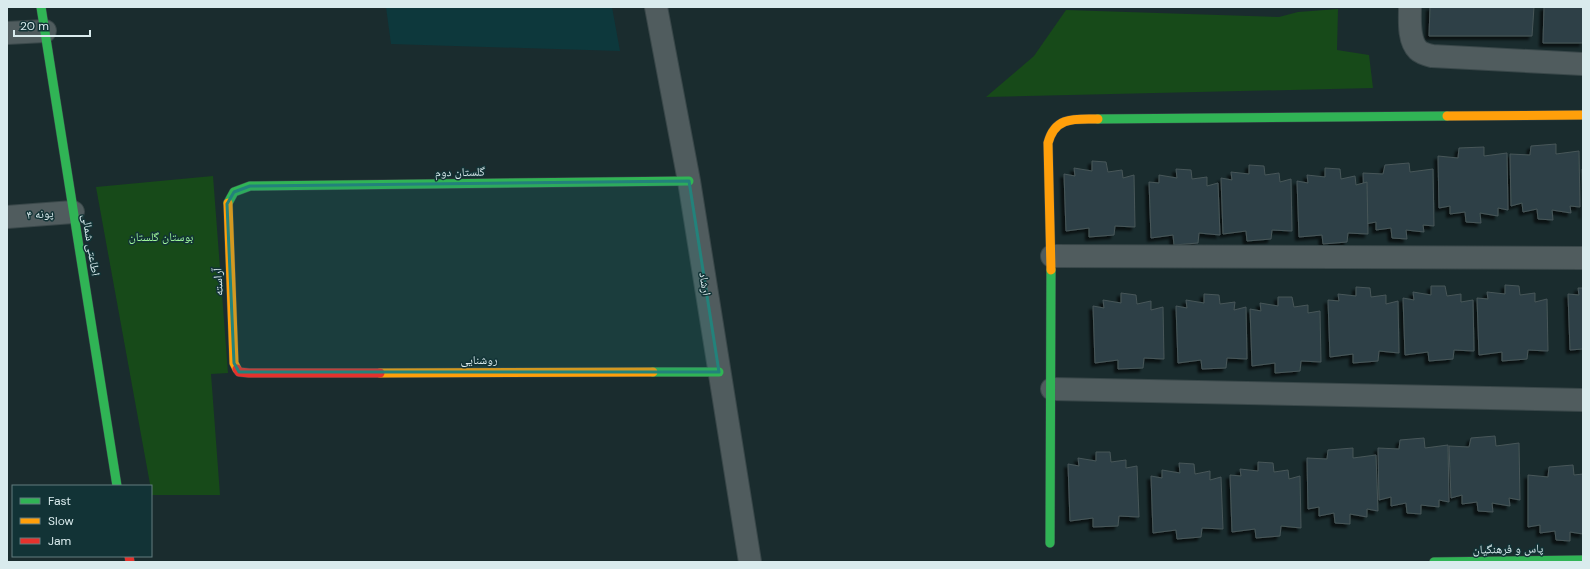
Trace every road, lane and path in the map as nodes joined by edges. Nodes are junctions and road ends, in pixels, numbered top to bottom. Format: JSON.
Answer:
{"nodes":[{"id":1,"x":41,"y":7,"type":"edge"},
{"id":2,"x":656,"y":7,"type":"edge"},
{"id":3,"x":1410,"y":7,"type":"edge"},
{"id":4,"x":45,"y":31,"type":"junction"},
{"id":5,"x":7,"y":33,"type":"edge"},
{"id":6,"x":1583,"y":64,"type":"edge"},
{"id":7,"x":1583,"y":115,"type":"edge"},
{"id":8,"x":689,"y":181,"type":"junction"},
{"id":9,"x":234,"y":192,"type":"joint"},
{"id":10,"x":73,"y":212,"type":"junction"},
{"id":11,"x":7,"y":217,"type":"edge"},
{"id":12,"x":1052,"y":256,"type":"junction"},
{"id":13,"x":1583,"y":258,"type":"edge"},
{"id":14,"x":239,"y":372,"type":"joint"},
{"id":15,"x":719,"y":372,"type":"junction"},
{"id":16,"x":1052,"y":389,"type":"junction"},
{"id":17,"x":1583,"y":400,"type":"edge"},
{"id":18,"x":117,"y":485,"type":"edge"},
{"id":19,"x":1050,"y":543,"type":"dead end"},
{"id":20,"x":1580,"y":561,"type":"edge"},
{"id":21,"x":750,"y":562,"type":"edge"},
{"id":22,"x":1434,"y":562,"type":"edge"}],
"edges":[{"from":1,"to":4,"type":"street","name":"اطاعتی شمالی"},
{"from":2,"to":8,"type":"street","name":"ارشاد"},
{"from":3,"to":6,"type":"street"},
{"from":4,"to":5,"type":"street"},
{"from":4,"to":10,"type":"street","name":"اطاعتی شمالی"},
{"from":7,"to":12,"type":"street"},
{"from":8,"to":9,"type":"street","name":"گلستان دوم"},
{"from":8,"to":15,"type":"street","name":"ارشاد"},
{"from":9,"to":14,"type":"street","name":"آراسته"},
{"from":10,"to":11,"type":"street","name":"پونه ۴"},
{"from":10,"to":18,"type":"street","name":"اطاعتی شمالی"},
{"from":12,"to":13,"type":"street"},
{"from":12,"to":16,"type":"street"},
{"from":14,"to":15,"type":"street","name":"روشنایی"},
{"from":15,"to":21,"type":"street","name":"ارشاد"},
{"from":16,"to":17,"type":"street"},
{"from":16,"to":19,"type":"street"},
{"from":20,"to":22,"type":"street","name":"پاس و فرهنگیان"}]}
